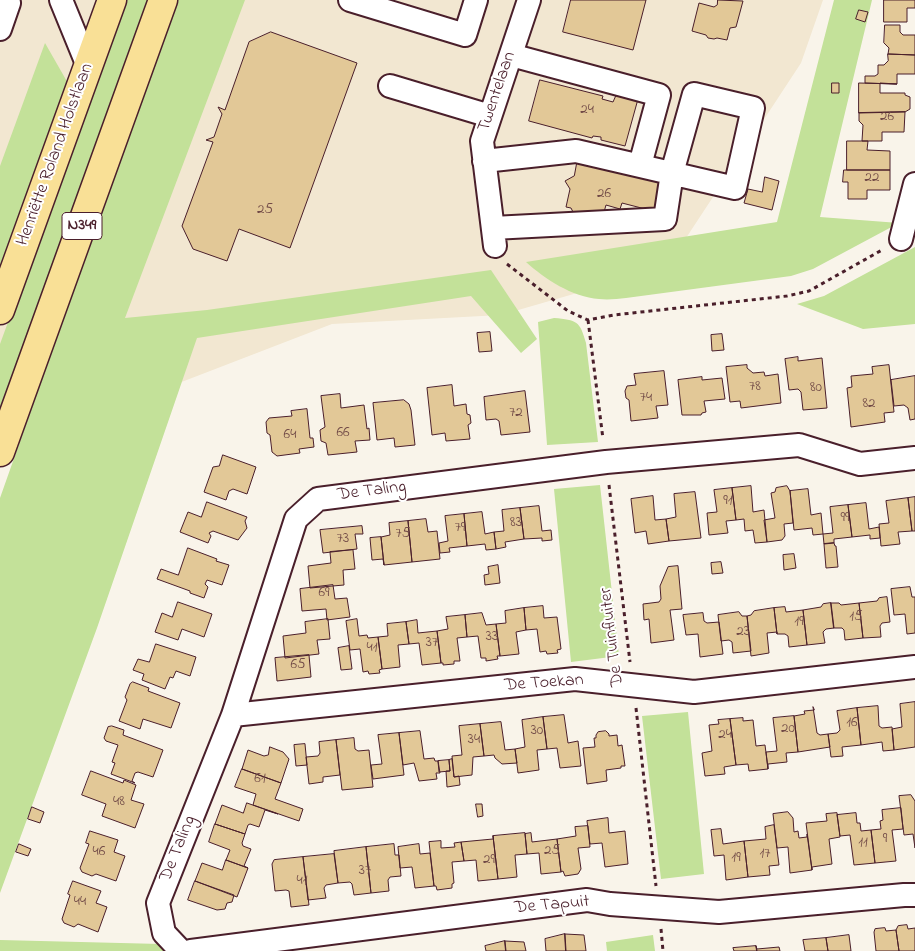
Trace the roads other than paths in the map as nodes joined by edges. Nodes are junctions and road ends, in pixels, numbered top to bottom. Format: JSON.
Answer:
{"nodes":[{"id":1,"x":0,"y":0,"type":"edge"},
{"id":2,"x":61,"y":0,"type":"edge"},
{"id":3,"x":112,"y":0,"type":"edge"},
{"id":4,"x":163,"y":0,"type":"edge"},
{"id":5,"x":350,"y":0,"type":"edge"},
{"id":6,"x":476,"y":0,"type":"edge"},
{"id":7,"x":529,"y":0,"type":"edge"},
{"id":8,"x":0,"y":29,"type":"edge"},
{"id":9,"x":510,"y":55,"type":"junction"},
{"id":10,"x":88,"y":66,"type":"junction"},
{"id":11,"x":390,"y":86,"type":"dead end"},
{"id":12,"x":490,"y":116,"type":"junction"},
{"id":13,"x":484,"y":160,"type":"junction"},
{"id":14,"x":640,"y":165,"type":"junction"},
{"id":15,"x":672,"y":173,"type":"junction"},
{"id":16,"x":915,"y":184,"type":"edge"},
{"id":17,"x":901,"y":239,"type":"road end"},
{"id":18,"x":0,"y":310,"type":"edge"},
{"id":19,"x":0,"y":452,"type":"edge"},
{"id":20,"x":915,"y":458,"type":"edge"},
{"id":21,"x":915,"y":667,"type":"edge"},
{"id":22,"x":233,"y":715,"type":"junction"},
{"id":23,"x":915,"y":895,"type":"edge"},
{"id":24,"x":181,"y":951,"type":"edge"},
{"id":25,"x":190,"y":951,"type":"edge"}],
"edges":[{"from":1,"to":8,"type":"street"},
{"from":2,"to":10,"type":"street"},
{"from":3,"to":10,"type":"main road","name":"Henriëtte Roland Holstlaan","number":"N349"},
{"from":4,"to":19,"type":"main road","number":"N349"},
{"from":5,"to":6,"type":"street"},
{"from":7,"to":9,"type":"street","name":"Twentelaan"},
{"from":9,"to":12,"type":"street","name":"Twentelaan"},
{"from":9,"to":14,"type":"street"},
{"from":10,"to":18,"type":"main road","name":"Henriëtte Roland Holstlaan","number":"N349"},
{"from":11,"to":12,"type":"street"},
{"from":12,"to":13,"type":"street","name":"Twentelaan"},
{"from":13,"to":14,"type":"street"},
{"from":13,"to":15,"type":"street","name":"Twentelaan"},
{"from":14,"to":15,"type":"street"},
{"from":15,"to":15,"type":"street"},
{"from":16,"to":17,"type":"street"},
{"from":20,"to":22,"type":"street","name":"De Taling"},
{"from":21,"to":22,"type":"street","name":"De Toekan"},
{"from":22,"to":24,"type":"street","name":"De Taling"},
{"from":23,"to":25,"type":"street","name":"De Tapuit"}]}
